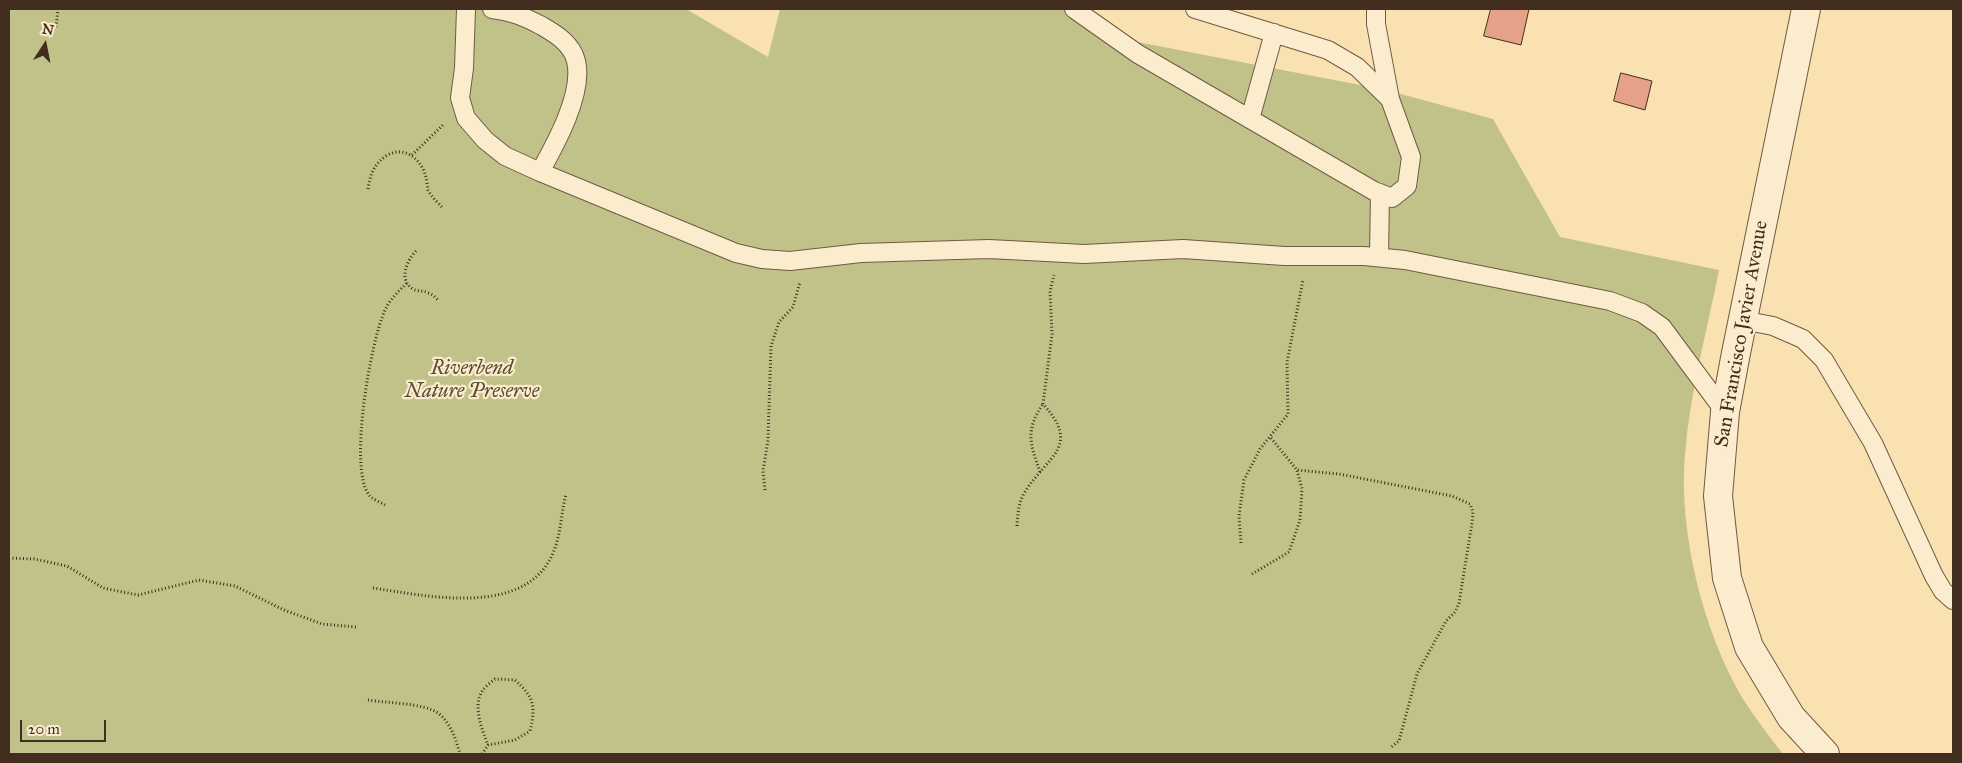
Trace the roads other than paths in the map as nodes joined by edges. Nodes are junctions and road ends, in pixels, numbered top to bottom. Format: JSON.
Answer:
{"nodes":[{"id":1,"x":466,"y":9,"type":"edge"},
{"id":2,"x":492,"y":9,"type":"edge"},
{"id":3,"x":1074,"y":9,"type":"edge"},
{"id":4,"x":1195,"y":9,"type":"edge"},
{"id":5,"x":1376,"y":9,"type":"edge"},
{"id":6,"x":1806,"y":9,"type":"edge"},
{"id":7,"x":1274,"y":33,"type":"junction"},
{"id":8,"x":1390,"y":99,"type":"junction"},
{"id":9,"x":1250,"y":118,"type":"junction"},
{"id":10,"x":540,"y":172,"type":"junction"},
{"id":11,"x":1380,"y":193,"type":"junction"},
{"id":12,"x":1379,"y":258,"type":"junction"},
{"id":13,"x":1742,"y":320,"type":"junction"},
{"id":14,"x":1725,"y":412,"type":"junction"},
{"id":15,"x":1953,"y":600,"type":"edge"},
{"id":16,"x":1825,"y":754,"type":"edge"}],
"edges":[{"from":1,"to":10,"type":"lane"},
{"from":2,"to":10,"type":"lane"},
{"from":3,"to":9,"type":"lane"},
{"from":4,"to":7,"type":"lane"},
{"from":5,"to":8,"type":"lane"},
{"from":6,"to":13,"type":"street","name":"San Francisco Javier Avenue"},
{"from":7,"to":8,"type":"lane"},
{"from":7,"to":9,"type":"lane"},
{"from":8,"to":11,"type":"lane"},
{"from":9,"to":11,"type":"lane"},
{"from":10,"to":12,"type":"lane"},
{"from":11,"to":12,"type":"lane"},
{"from":12,"to":14,"type":"lane"},
{"from":13,"to":14,"type":"street","name":"San Francisco Javier Avenue"},
{"from":13,"to":15,"type":"lane"},
{"from":14,"to":16,"type":"street","name":"San Francisco Javier Avenue"}]}
